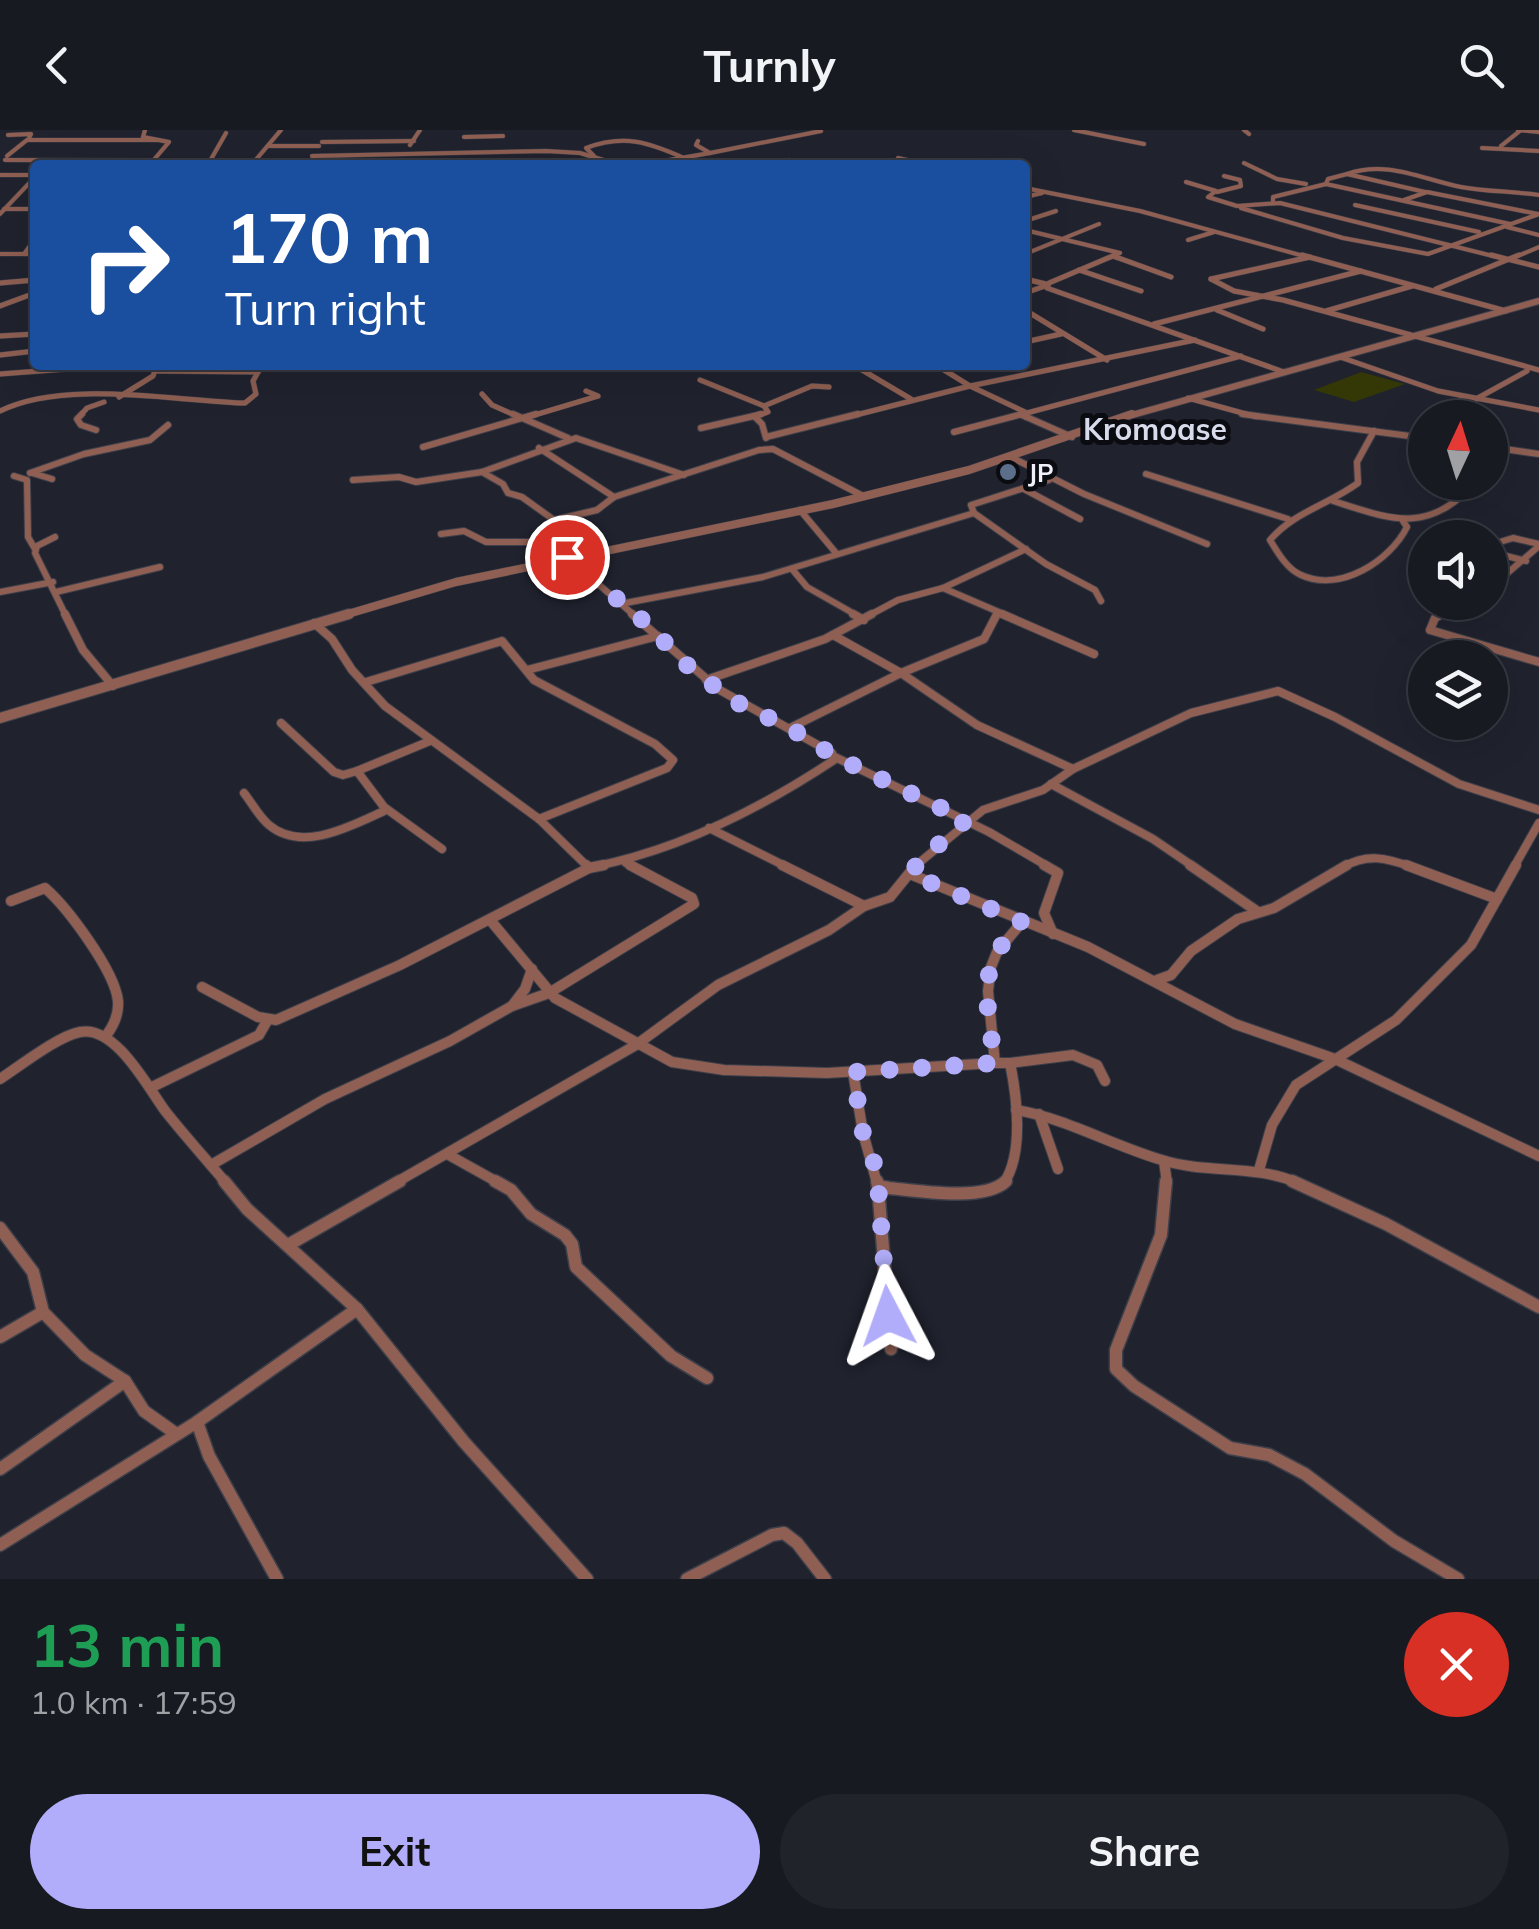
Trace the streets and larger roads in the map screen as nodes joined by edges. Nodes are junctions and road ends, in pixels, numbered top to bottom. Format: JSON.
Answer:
{"nodes":[{"id":1,"x":37,"y":130,"type":"edge"},
{"id":2,"x":92,"y":130,"type":"edge"},
{"id":3,"x":144,"y":130,"type":"edge"},
{"id":4,"x":281,"y":130,"type":"edge"},
{"id":5,"x":420,"y":130,"type":"edge"},
{"id":6,"x":467,"y":130,"type":"edge"},
{"id":7,"x":508,"y":130,"type":"edge"},
{"id":8,"x":830,"y":130,"type":"edge"},
{"id":9,"x":1074,"y":130,"type":"edge"},
{"id":10,"x":818,"y":131,"type":"edge"},
{"id":11,"x":10,"y":132,"type":"edge"},
{"id":12,"x":1520,"y":132,"type":"edge"},
{"id":13,"x":226,"y":133,"type":"dead end"},
{"id":14,"x":326,"y":135,"type":"dead end"},
{"id":15,"x":1539,"y":135,"type":"edge"},
{"id":16,"x":464,"y":136,"type":"junction"},
{"id":17,"x":503,"y":136,"type":"junction"},
{"id":18,"x":29,"y":137,"type":"junction"},
{"id":19,"x":88,"y":140,"type":"junction"},
{"id":20,"x":157,"y":140,"type":"junction"},
{"id":21,"x":414,"y":141,"type":"junction"},
{"id":22,"x":698,"y":141,"type":"dead end"},
{"id":23,"x":0,"y":144,"type":"edge"},
{"id":24,"x":321,"y":144,"type":"junction"},
{"id":25,"x":1144,"y":144,"type":"dead end"},
{"id":26,"x":268,"y":146,"type":"junction"},
{"id":27,"x":1485,"y":147,"type":"joint"},
{"id":28,"x":1539,"y":151,"type":"edge"},
{"id":29,"x":456,"y":152,"type":"junction"},
{"id":30,"x":502,"y":152,"type":"junction"},
{"id":31,"x":710,"y":153,"type":"junction"},
{"id":32,"x":360,"y":154,"type":"junction"},
{"id":33,"x":406,"y":154,"type":"junction"},
{"id":34,"x":595,"y":156,"type":"junction"},
{"id":35,"x":686,"y":157,"type":"junction"},
{"id":36,"x":898,"y":158,"type":"dead end"},
{"id":37,"x":3,"y":159,"type":"edge"},
{"id":38,"x":156,"y":160,"type":"joint"},
{"id":39,"x":213,"y":160,"type":"edge"},
{"id":40,"x":256,"y":160,"type":"edge"},
{"id":41,"x":307,"y":160,"type":"edge"},
{"id":42,"x":356,"y":160,"type":"edge"},
{"id":43,"x":403,"y":160,"type":"edge"},
{"id":44,"x":606,"y":160,"type":"edge"},
{"id":45,"x":670,"y":160,"type":"edge"},
{"id":46,"x":694,"y":160,"type":"edge"},
{"id":47,"x":907,"y":160,"type":"edge"},
{"id":48,"x":1244,"y":162,"type":"dead end"},
{"id":49,"x":1347,"y":174,"type":"junction"},
{"id":50,"x":0,"y":175,"type":"edge"},
{"id":51,"x":30,"y":176,"type":"edge"},
{"id":52,"x":1224,"y":176,"type":"dead end"},
{"id":53,"x":30,"y":181,"type":"edge"},
{"id":54,"x":1186,"y":182,"type":"dead end"},
{"id":55,"x":1326,"y":184,"type":"junction"},
{"id":56,"x":1514,"y":184,"type":"dead end"},
{"id":57,"x":1309,"y":185,"type":"junction"},
{"id":58,"x":1030,"y":189,"type":"edge"},
{"id":59,"x":1045,"y":192,"type":"junction"},
{"id":60,"x":1217,"y":192,"type":"junction"},
{"id":61,"x":1427,"y":192,"type":"junction"},
{"id":62,"x":1539,"y":192,"type":"edge"},
{"id":63,"x":1030,"y":196,"type":"edge"},
{"id":64,"x":1401,"y":200,"type":"junction"},
{"id":65,"x":1275,"y":202,"type":"junction"},
{"id":66,"x":1355,"y":205,"type":"dead end"},
{"id":67,"x":1237,"y":206,"type":"junction"},
{"id":68,"x":30,"y":209,"type":"edge"},
{"id":69,"x":2,"y":212,"type":"edge"},
{"id":70,"x":1056,"y":212,"type":"dead end"},
{"id":71,"x":1538,"y":214,"type":"edge"},
{"id":72,"x":1030,"y":220,"type":"edge"},
{"id":73,"x":1099,"y":224,"type":"dead end"},
{"id":74,"x":1510,"y":226,"type":"junction"},
{"id":75,"x":1216,"y":230,"type":"junction"},
{"id":76,"x":1030,"y":231,"type":"edge"},
{"id":77,"x":1487,"y":232,"type":"junction"},
{"id":78,"x":1539,"y":236,"type":"edge"},
{"id":79,"x":1062,"y":239,"type":"junction"},
{"id":80,"x":1188,"y":240,"type":"dead end"},
{"id":81,"x":30,"y":246,"type":"edge"},
{"id":82,"x":1455,"y":246,"type":"junction"},
{"id":83,"x":1539,"y":247,"type":"edge"},
{"id":84,"x":1030,"y":252,"type":"edge"},
{"id":85,"x":0,"y":254,"type":"edge"},
{"id":86,"x":24,"y":254,"type":"junction"},
{"id":87,"x":30,"y":254,"type":"edge"},
{"id":88,"x":1113,"y":256,"type":"junction"},
{"id":89,"x":1314,"y":256,"type":"junction"},
{"id":90,"x":1511,"y":260,"type":"junction"},
{"id":91,"x":1539,"y":267,"type":"edge"},
{"id":92,"x":1079,"y":270,"type":"junction"},
{"id":93,"x":1364,"y":270,"type":"junction"},
{"id":94,"x":30,"y":276,"type":"edge"},
{"id":95,"x":1171,"y":277,"type":"dead end"},
{"id":96,"x":27,"y":280,"type":"joint"},
{"id":97,"x":1030,"y":280,"type":"edge"},
{"id":98,"x":0,"y":283,"type":"edge"},
{"id":99,"x":1046,"y":285,"type":"junction"},
{"id":100,"x":1416,"y":285,"type":"junction"},
{"id":101,"x":1030,"y":290,"type":"edge"},
{"id":102,"x":1434,"y":290,"type":"junction"},
{"id":103,"x":1141,"y":292,"type":"dead end"},
{"id":104,"x":30,"y":295,"type":"edge"},
{"id":105,"x":1268,"y":297,"type":"junction"},
{"id":106,"x":1539,"y":301,"type":"edge"},
{"id":107,"x":0,"y":306,"type":"edge"},
{"id":108,"x":1217,"y":310,"type":"junction"},
{"id":109,"x":1323,"y":312,"type":"junction"},
{"id":110,"x":1506,"y":312,"type":"junction"},
{"id":111,"x":1030,"y":313,"type":"edge"},
{"id":112,"x":1153,"y":324,"type":"junction"},
{"id":113,"x":1263,"y":329,"type":"dead end"},
{"id":114,"x":30,"y":334,"type":"edge"},
{"id":115,"x":1062,"y":334,"type":"junction"},
{"id":116,"x":0,"y":336,"type":"edge"},
{"id":117,"x":1412,"y":337,"type":"junction"},
{"id":118,"x":1198,"y":340,"type":"junction"},
{"id":119,"x":1030,"y":341,"type":"edge"},
{"id":120,"x":30,"y":353,"type":"edge"},
{"id":121,"x":1242,"y":356,"type":"junction"},
{"id":122,"x":1340,"y":357,"type":"junction"},
{"id":123,"x":0,"y":358,"type":"edge"},
{"id":124,"x":1107,"y":360,"type":"junction"},
{"id":125,"x":1538,"y":369,"type":"edge"},
{"id":126,"x":56,"y":370,"type":"edge"},
{"id":127,"x":154,"y":370,"type":"edge"},
{"id":128,"x":259,"y":370,"type":"edge"},
{"id":129,"x":862,"y":370,"type":"edge"},
{"id":130,"x":944,"y":370,"type":"edge"},
{"id":131,"x":44,"y":371,"type":"joint"},
{"id":132,"x":1284,"y":372,"type":"junction"},
{"id":133,"x":0,"y":374,"type":"edge"},
{"id":134,"x":700,"y":380,"type":"dead end"},
{"id":135,"x":970,"y":386,"type":"junction"},
{"id":136,"x":829,"y":387,"type":"dead end"},
{"id":137,"x":586,"y":391,"type":"dead end"},
{"id":138,"x":482,"y":394,"type":"dead end"},
{"id":139,"x":1465,"y":397,"type":"junction"},
{"id":140,"x":116,"y":398,"type":"junction"},
{"id":141,"x":910,"y":398,"type":"junction"},
{"id":142,"x":1188,"y":398,"type":"junction"},
{"id":143,"x":1461,"y":400,"type":"edge"},
{"id":144,"x":1475,"y":400,"type":"joint"},
{"id":145,"x":1508,"y":405,"type":"edge"},
{"id":146,"x":764,"y":406,"type":"junction"},
{"id":147,"x":1539,"y":410,"type":"edge"},
{"id":148,"x":0,"y":411,"type":"edge"},
{"id":149,"x":1022,"y":414,"type":"junction"},
{"id":150,"x":520,"y":416,"type":"junction"},
{"id":151,"x":754,"y":416,"type":"junction"},
{"id":152,"x":168,"y":424,"type":"dead end"},
{"id":153,"x":700,"y":428,"type":"dead end"},
{"id":154,"x":96,"y":430,"type":"dead end"},
{"id":155,"x":1374,"y":431,"type":"junction"},
{"id":156,"x":954,"y":432,"type":"dead end"},
{"id":157,"x":1408,"y":434,"type":"edge"},
{"id":158,"x":766,"y":437,"type":"junction"},
{"id":159,"x":1072,"y":437,"type":"junction"},
{"id":160,"x":570,"y":439,"type":"junction"},
{"id":161,"x":423,"y":447,"type":"dead end"},
{"id":162,"x":540,"y":448,"type":"junction"},
{"id":163,"x":1508,"y":449,"type":"edge"},
{"id":164,"x":772,"y":450,"type":"junction"},
{"id":165,"x":1539,"y":454,"type":"edge"},
{"id":166,"x":1013,"y":458,"type":"junction"},
{"id":167,"x":482,"y":472,"type":"junction"},
{"id":168,"x":30,"y":473,"type":"junction"},
{"id":169,"x":1146,"y":474,"type":"dead end"},
{"id":170,"x":684,"y":475,"type":"junction"},
{"id":171,"x":14,"y":476,"type":"junction"},
{"id":172,"x":4,"y":478,"type":"dead end"},
{"id":173,"x":52,"y":479,"type":"dead end"},
{"id":174,"x":354,"y":480,"type":"dead end"},
{"id":175,"x":1050,"y":480,"type":"junction"},
{"id":176,"x":1024,"y":489,"type":"junction"},
{"id":177,"x":614,"y":496,"type":"junction"},
{"id":178,"x":864,"y":496,"type":"junction"},
{"id":179,"x":1454,"y":500,"type":"edge"},
{"id":180,"x":1333,"y":501,"type":"junction"},
{"id":181,"x":800,"y":510,"type":"junction"},
{"id":182,"x":974,"y":513,"type":"junction"},
{"id":183,"x":1080,"y":519,"type":"dead end"},
{"id":184,"x":1288,"y":519,"type":"junction"},
{"id":185,"x":1402,"y":521,"type":"junction"},
{"id":186,"x":441,"y":534,"type":"dead end"},
{"id":187,"x":55,"y":537,"type":"dead end"},
{"id":188,"x":1508,"y":540,"type":"edge"},
{"id":189,"x":1208,"y":544,"type":"dead end"},
{"id":190,"x":1539,"y":545,"type":"edge"},
{"id":191,"x":36,"y":549,"type":"junction"},
{"id":192,"x":1026,"y":549,"type":"junction"},
{"id":193,"x":836,"y":553,"type":"junction"},
{"id":194,"x":1508,"y":556,"type":"edge"},
{"id":195,"x":567,"y":557,"type":"junction"},
{"id":196,"x":549,"y":561,"type":"junction"},
{"id":197,"x":1526,"y":561,"type":"junction"},
{"id":198,"x":160,"y":567,"type":"dead end"},
{"id":199,"x":792,"y":569,"type":"junction"},
{"id":200,"x":1508,"y":574,"type":"edge"},
{"id":201,"x":54,"y":587,"type":"junction"},
{"id":202,"x":944,"y":588,"type":"junction"},
{"id":203,"x":0,"y":592,"type":"edge"},
{"id":204,"x":1101,"y":602,"type":"dead end"},
{"id":205,"x":620,"y":604,"type":"junction"},
{"id":206,"x":998,"y":614,"type":"junction"},
{"id":207,"x":864,"y":620,"type":"junction"},
{"id":208,"x":1433,"y":620,"type":"edge"},
{"id":209,"x":313,"y":622,"type":"junction"},
{"id":210,"x":833,"y":635,"type":"junction"},
{"id":211,"x":658,"y":636,"type":"junction"},
{"id":212,"x":1094,"y":654,"type":"dead end"},
{"id":213,"x":1539,"y":662,"type":"edge"},
{"id":214,"x":527,"y":670,"type":"junction"},
{"id":215,"x":901,"y":672,"type":"junction"},
{"id":216,"x":706,"y":680,"type":"junction"},
{"id":217,"x":366,"y":682,"type":"junction"},
{"id":218,"x":112,"y":686,"type":"junction"},
{"id":219,"x":0,"y":718,"type":"edge"},
{"id":220,"x":281,"y":723,"type":"dead end"},
{"id":221,"x":790,"y":728,"type":"junction"},
{"id":222,"x":430,"y":741,"type":"junction"},
{"id":223,"x":834,"y":756,"type":"junction"},
{"id":224,"x":1073,"y":769,"type":"junction"},
{"id":225,"x":357,"y":771,"type":"junction"},
{"id":226,"x":1051,"y":784,"type":"junction"},
{"id":227,"x":244,"y":793,"type":"dead end"},
{"id":228,"x":1539,"y":810,"type":"edge"},
{"id":229,"x":384,"y":811,"type":"junction"},
{"id":230,"x":539,"y":819,"type":"junction"},
{"id":231,"x":966,"y":820,"type":"junction"},
{"id":232,"x":1539,"y":823,"type":"edge"},
{"id":233,"x":709,"y":828,"type":"junction"},
{"id":234,"x":442,"y":850,"type":"dead end"},
{"id":235,"x":626,"y":863,"type":"junction"},
{"id":236,"x":589,"y":868,"type":"junction"},
{"id":237,"x":910,"y":874,"type":"junction"},
{"id":238,"x":1498,"y":899,"type":"junction"},
{"id":239,"x":11,"y":901,"type":"dead end"},
{"id":240,"x":864,"y":906,"type":"junction"},
{"id":241,"x":1258,"y":912,"type":"junction"},
{"id":242,"x":491,"y":921,"type":"junction"},
{"id":243,"x":1022,"y":922,"type":"junction"},
{"id":244,"x":1053,"y":934,"type":"junction"},
{"id":245,"x":532,"y":969,"type":"junction"},
{"id":246,"x":1154,"y":980,"type":"junction"},
{"id":247,"x":202,"y":987,"type":"dead end"},
{"id":248,"x":549,"y":993,"type":"junction"},
{"id":249,"x":512,"y":1006,"type":"junction"},
{"id":250,"x":267,"y":1021,"type":"junction"},
{"id":251,"x":105,"y":1037,"type":"junction"},
{"id":252,"x":636,"y":1044,"type":"junction"},
{"id":253,"x":1335,"y":1059,"type":"junction"},
{"id":254,"x":995,"y":1063,"type":"junction"},
{"id":255,"x":1010,"y":1063,"type":"junction"},
{"id":256,"x":853,"y":1072,"type":"junction"},
{"id":257,"x":0,"y":1079,"type":"edge"},
{"id":258,"x":1105,"y":1081,"type":"dead end"},
{"id":259,"x":150,"y":1088,"type":"junction"},
{"id":260,"x":1016,"y":1110,"type":"junction"},
{"id":261,"x":1040,"y":1114,"type":"junction"},
{"id":262,"x":447,"y":1154,"type":"junction"},
{"id":263,"x":1539,"y":1156,"type":"edge"},
{"id":264,"x":1164,"y":1162,"type":"junction"},
{"id":265,"x":211,"y":1165,"type":"junction"},
{"id":266,"x":1058,"y":1169,"type":"dead end"},
{"id":267,"x":1259,"y":1170,"type":"junction"},
{"id":268,"x":878,"y":1186,"type":"junction"},
{"id":269,"x":0,"y":1228,"type":"edge"},
{"id":270,"x":288,"y":1245,"type":"junction"},
{"id":271,"x":1539,"y":1307,"type":"edge"},
{"id":272,"x":357,"y":1310,"type":"junction"},
{"id":273,"x":43,"y":1312,"type":"junction"},
{"id":274,"x":0,"y":1337,"type":"edge"},
{"id":275,"x":891,"y":1349,"type":"dead end"},
{"id":276,"x":707,"y":1378,"type":"dead end"},
{"id":277,"x":124,"y":1381,"type":"junction"},
{"id":278,"x":196,"y":1422,"type":"junction"},
{"id":279,"x":176,"y":1434,"type":"junction"},
{"id":280,"x":0,"y":1469,"type":"edge"},
{"id":281,"x":0,"y":1546,"type":"edge"},
{"id":282,"x":277,"y":1579,"type":"edge"},
{"id":283,"x":587,"y":1579,"type":"edge"},
{"id":284,"x":687,"y":1579,"type":"edge"},
{"id":285,"x":825,"y":1579,"type":"edge"},
{"id":286,"x":1458,"y":1579,"type":"edge"}],
"edges":[{"from":1,"to":18,"type":"street"},
{"from":2,"to":19,"type":"street"},
{"from":3,"to":20,"type":"street"},
{"from":4,"to":26,"type":"street"},
{"from":5,"to":21,"type":"street"},
{"from":6,"to":16,"type":"street"},
{"from":7,"to":17,"type":"street"},
{"from":8,"to":10,"type":"street"},
{"from":9,"to":25,"type":"street"},
{"from":10,"to":31,"type":"street"},
{"from":11,"to":18,"type":"street"},
{"from":11,"to":23,"type":"street"},
{"from":12,"to":15,"type":"street"},
{"from":12,"to":27,"type":"street"},
{"from":13,"to":39,"type":"street"},
{"from":14,"to":24,"type":"street"},
{"from":16,"to":17,"type":"street"},
{"from":16,"to":29,"type":"street"},
{"from":17,"to":30,"type":"street"},
{"from":18,"to":19,"type":"street"},
{"from":18,"to":37,"type":"street"},
{"from":19,"to":20,"type":"street"},
{"from":20,"to":38,"type":"street"},
{"from":21,"to":24,"type":"street"},
{"from":21,"to":33,"type":"street"},
{"from":22,"to":31,"type":"street"},
{"from":24,"to":26,"type":"street"},
{"from":24,"to":41,"type":"street"},
{"from":26,"to":40,"type":"street"},
{"from":27,"to":28,"type":"street"},
{"from":29,"to":30,"type":"street"},
{"from":29,"to":33,"type":"street"},
{"from":30,"to":34,"type":"street"},
{"from":31,"to":35,"type":"street"},
{"from":32,"to":33,"type":"street"},
{"from":32,"to":41,"type":"street"},
{"from":32,"to":42,"type":"street"},
{"from":33,"to":43,"type":"street"},
{"from":34,"to":35,"type":"street"},
{"from":34,"to":44,"type":"street"},
{"from":35,"to":45,"type":"street"},
{"from":35,"to":46,"type":"street"},
{"from":36,"to":47,"type":"street"},
{"from":37,"to":38,"type":"street"},
{"from":48,"to":57,"type":"street"},
{"from":49,"to":55,"type":"street"},
{"from":49,"to":61,"type":"street"},
{"from":49,"to":62,"type":"street"},
{"from":50,"to":51,"type":"street"},
{"from":52,"to":60,"type":"street"},
{"from":53,"to":69,"type":"street"},
{"from":54,"to":60,"type":"street"},
{"from":55,"to":57,"type":"street"},
{"from":55,"to":64,"type":"street"},
{"from":56,"to":62,"type":"street"},
{"from":57,"to":65,"type":"street"},
{"from":58,"to":59,"type":"street"},
{"from":59,"to":63,"type":"street"},
{"from":59,"to":75,"type":"street"},
{"from":60,"to":67,"type":"street"},
{"from":61,"to":64,"type":"street"},
{"from":61,"to":71,"type":"street"},
{"from":64,"to":74,"type":"street"},
{"from":65,"to":67,"type":"street"},
{"from":65,"to":82,"type":"street"},
{"from":66,"to":77,"type":"street"},
{"from":67,"to":82,"type":"street"},
{"from":68,"to":69,"type":"street"},
{"from":70,"to":72,"type":"street"},
{"from":71,"to":74,"type":"street"},
{"from":73,"to":79,"type":"street"},
{"from":74,"to":77,"type":"street"},
{"from":74,"to":78,"type":"street"},
{"from":75,"to":80,"type":"street"},
{"from":75,"to":89,"type":"street"},
{"from":76,"to":79,"type":"street"},
{"from":77,"to":82,"type":"street"},
{"from":79,"to":84,"type":"street"},
{"from":79,"to":88,"type":"street"},
{"from":81,"to":86,"type":"street"},
{"from":82,"to":90,"type":"street"},
{"from":83,"to":90,"type":"street"},
{"from":85,"to":86,"type":"street"},
{"from":86,"to":87,"type":"street"},
{"from":88,"to":92,"type":"street"},
{"from":88,"to":95,"type":"street"},
{"from":89,"to":93,"type":"street"},
{"from":89,"to":105,"type":"street"},
{"from":90,"to":91,"type":"street"},
{"from":90,"to":102,"type":"street"},
{"from":92,"to":99,"type":"street"},
{"from":92,"to":103,"type":"street"},
{"from":93,"to":100,"type":"street"},
{"from":93,"to":105,"type":"street"},
{"from":94,"to":96,"type":"street"},
{"from":96,"to":98,"type":"street"},
{"from":97,"to":99,"type":"street"},
{"from":99,"to":101,"type":"street"},
{"from":99,"to":112,"type":"street"},
{"from":100,"to":102,"type":"street"},
{"from":100,"to":109,"type":"street"},
{"from":102,"to":110,"type":"street"},
{"from":104,"to":107,"type":"street"},
{"from":105,"to":108,"type":"street"},
{"from":105,"to":109,"type":"street"},
{"from":106,"to":110,"type":"street"},
{"from":108,"to":112,"type":"street"},
{"from":108,"to":113,"type":"street"},
{"from":109,"to":117,"type":"street"},
{"from":110,"to":117,"type":"street"},
{"from":111,"to":115,"type":"street"},
{"from":112,"to":118,"type":"street"},
{"from":114,"to":116,"type":"street"},
{"from":115,"to":119,"type":"street"},
{"from":115,"to":124,"type":"street"},
{"from":117,"to":122,"type":"street"},
{"from":117,"to":125,"type":"street"},
{"from":118,"to":121,"type":"street"},
{"from":118,"to":124,"type":"street"},
{"from":120,"to":123,"type":"street"},
{"from":121,"to":132,"type":"street"},
{"from":121,"to":149,"type":"street"},
{"from":122,"to":132,"type":"street"},
{"from":122,"to":139,"type":"street"},
{"from":124,"to":135,"type":"street"},
{"from":125,"to":144,"type":"street"},
{"from":126,"to":131,"type":"street"},
{"from":127,"to":140,"type":"street"},
{"from":128,"to":140,"type":"street"},
{"from":129,"to":141,"type":"street"},
{"from":130,"to":135,"type":"street"},
{"from":131,"to":133,"type":"street"},
{"from":132,"to":142,"type":"street"},
{"from":134,"to":146,"type":"street"},
{"from":135,"to":141,"type":"street"},
{"from":135,"to":149,"type":"street"},
{"from":136,"to":146,"type":"street"},
{"from":137,"to":150,"type":"street"},
{"from":138,"to":150,"type":"street"},
{"from":139,"to":143,"type":"street"},
{"from":139,"to":144,"type":"street"},
{"from":140,"to":148,"type":"street"},
{"from":140,"to":154,"type":"street"},
{"from":141,"to":158,"type":"street"},
{"from":142,"to":155,"type":"street"},
{"from":142,"to":159,"type":"street"},
{"from":145,"to":147,"type":"street"},
{"from":146,"to":151,"type":"street"},
{"from":149,"to":156,"type":"street"},
{"from":149,"to":159,"type":"street"},
{"from":150,"to":160,"type":"street"},
{"from":150,"to":161,"type":"street"},
{"from":151,"to":153,"type":"street"},
{"from":151,"to":158,"type":"street"},
{"from":152,"to":168,"type":"street"},
{"from":155,"to":157,"type":"street"},
{"from":155,"to":180,"type":"street"},
{"from":158,"to":164,"type":"street"},
{"from":159,"to":166,"type":"street"},
{"from":160,"to":162,"type":"street"},
{"from":160,"to":170,"type":"street"},
{"from":162,"to":167,"type":"street"},
{"from":162,"to":177,"type":"street"},
{"from":163,"to":165,"type":"street"},
{"from":164,"to":170,"type":"street"},
{"from":164,"to":178,"type":"street"},
{"from":166,"to":175,"type":"street"},
{"from":166,"to":178,"type":"street"},
{"from":167,"to":174,"type":"street"},
{"from":167,"to":177,"type":"street"},
{"from":168,"to":171,"type":"street"},
{"from":168,"to":173,"type":"street"},
{"from":169,"to":184,"type":"street"},
{"from":170,"to":177,"type":"street"},
{"from":171,"to":172,"type":"street"},
{"from":171,"to":191,"type":"street"},
{"from":175,"to":176,"type":"street"},
{"from":175,"to":189,"type":"street"},
{"from":176,"to":182,"type":"street"},
{"from":176,"to":183,"type":"street"},
{"from":178,"to":181,"type":"street"},
{"from":179,"to":185,"type":"street"},
{"from":180,"to":184,"type":"street"},
{"from":180,"to":185,"type":"street"},
{"from":181,"to":193,"type":"street"},
{"from":181,"to":195,"type":"street"},
{"from":182,"to":192,"type":"street"},
{"from":182,"to":193,"type":"street"},
{"from":184,"to":185,"type":"street"},
{"from":186,"to":196,"type":"street"},
{"from":187,"to":191,"type":"street"},
{"from":188,"to":190,"type":"street"},
{"from":190,"to":197,"type":"street"},
{"from":191,"to":201,"type":"street"},
{"from":192,"to":202,"type":"street"},
{"from":192,"to":204,"type":"street"},
{"from":193,"to":199,"type":"street"},
{"from":194,"to":197,"type":"street"},
{"from":195,"to":196,"type":"street"},
{"from":195,"to":205,"type":"street"},
{"from":196,"to":209,"type":"street"},
{"from":197,"to":200,"type":"street"},
{"from":198,"to":201,"type":"street"},
{"from":199,"to":205,"type":"street"},
{"from":199,"to":207,"type":"street"},
{"from":201,"to":203,"type":"street"},
{"from":201,"to":218,"type":"street"},
{"from":202,"to":206,"type":"street"},
{"from":202,"to":207,"type":"street"},
{"from":205,"to":211,"type":"street"},
{"from":206,"to":212,"type":"street"},
{"from":206,"to":215,"type":"street"},
{"from":207,"to":210,"type":"street"},
{"from":208,"to":213,"type":"street"},
{"from":209,"to":217,"type":"street"},
{"from":209,"to":218,"type":"street"},
{"from":210,"to":215,"type":"street"},
{"from":210,"to":216,"type":"street"},
{"from":211,"to":214,"type":"street"},
{"from":211,"to":216,"type":"street"},
{"from":214,"to":217,"type":"street"},
{"from":214,"to":230,"type":"street"},
{"from":215,"to":221,"type":"street"},
{"from":215,"to":224,"type":"street"},
{"from":216,"to":221,"type":"street"},
{"from":217,"to":222,"type":"street"},
{"from":218,"to":219,"type":"street"},
{"from":220,"to":225,"type":"street"},
{"from":221,"to":223,"type":"street"},
{"from":222,"to":225,"type":"street"},
{"from":222,"to":230,"type":"street"},
{"from":223,"to":231,"type":"street"},
{"from":223,"to":233,"type":"street"},
{"from":224,"to":226,"type":"street"},
{"from":224,"to":228,"type":"street"},
{"from":225,"to":229,"type":"street"},
{"from":226,"to":231,"type":"street"},
{"from":226,"to":241,"type":"street"},
{"from":227,"to":229,"type":"street"},
{"from":229,"to":234,"type":"street"},
{"from":230,"to":236,"type":"street"},
{"from":231,"to":237,"type":"street"},
{"from":231,"to":244,"type":"street"},
{"from":232,"to":238,"type":"street"},
{"from":233,"to":235,"type":"street"},
{"from":233,"to":240,"type":"street"},
{"from":235,"to":236,"type":"street"},
{"from":235,"to":248,"type":"street"},
{"from":236,"to":242,"type":"street"},
{"from":237,"to":240,"type":"street"},
{"from":237,"to":243,"type":"street"},
{"from":238,"to":241,"type":"street"},
{"from":238,"to":253,"type":"street"},
{"from":239,"to":251,"type":"street"},
{"from":240,"to":252,"type":"street"},
{"from":241,"to":246,"type":"street"},
{"from":242,"to":245,"type":"street"},
{"from":242,"to":250,"type":"street"},
{"from":243,"to":244,"type":"street"},
{"from":243,"to":254,"type":"street"},
{"from":244,"to":246,"type":"street"},
{"from":245,"to":248,"type":"street"},
{"from":245,"to":249,"type":"street"},
{"from":246,"to":253,"type":"street"},
{"from":247,"to":250,"type":"street"},
{"from":248,"to":249,"type":"street"},
{"from":248,"to":252,"type":"street"},
{"from":249,"to":265,"type":"street"},
{"from":250,"to":259,"type":"street"},
{"from":251,"to":257,"type":"street"},
{"from":251,"to":259,"type":"street"},
{"from":252,"to":256,"type":"street"},
{"from":252,"to":262,"type":"street"},
{"from":253,"to":263,"type":"street"},
{"from":253,"to":267,"type":"street"},
{"from":254,"to":255,"type":"street"},
{"from":254,"to":256,"type":"street"},
{"from":255,"to":258,"type":"street"},
{"from":255,"to":260,"type":"street"},
{"from":256,"to":268,"type":"street"},
{"from":259,"to":265,"type":"street"},
{"from":260,"to":261,"type":"street"},
{"from":260,"to":268,"type":"street"},
{"from":261,"to":264,"type":"street"},
{"from":261,"to":266,"type":"street"},
{"from":262,"to":270,"type":"street"},
{"from":262,"to":276,"type":"street"},
{"from":264,"to":267,"type":"street"},
{"from":264,"to":286,"type":"street"},
{"from":265,"to":270,"type":"street"},
{"from":267,"to":271,"type":"street"},
{"from":268,"to":275,"type":"street"},
{"from":269,"to":273,"type":"street"},
{"from":270,"to":272,"type":"street"},
{"from":272,"to":278,"type":"street"},
{"from":272,"to":283,"type":"street"},
{"from":273,"to":274,"type":"street"},
{"from":273,"to":277,"type":"street"},
{"from":277,"to":279,"type":"street"},
{"from":277,"to":280,"type":"street"},
{"from":278,"to":279,"type":"street"},
{"from":278,"to":282,"type":"street"},
{"from":279,"to":281,"type":"street"},
{"from":284,"to":285,"type":"street"}]}
